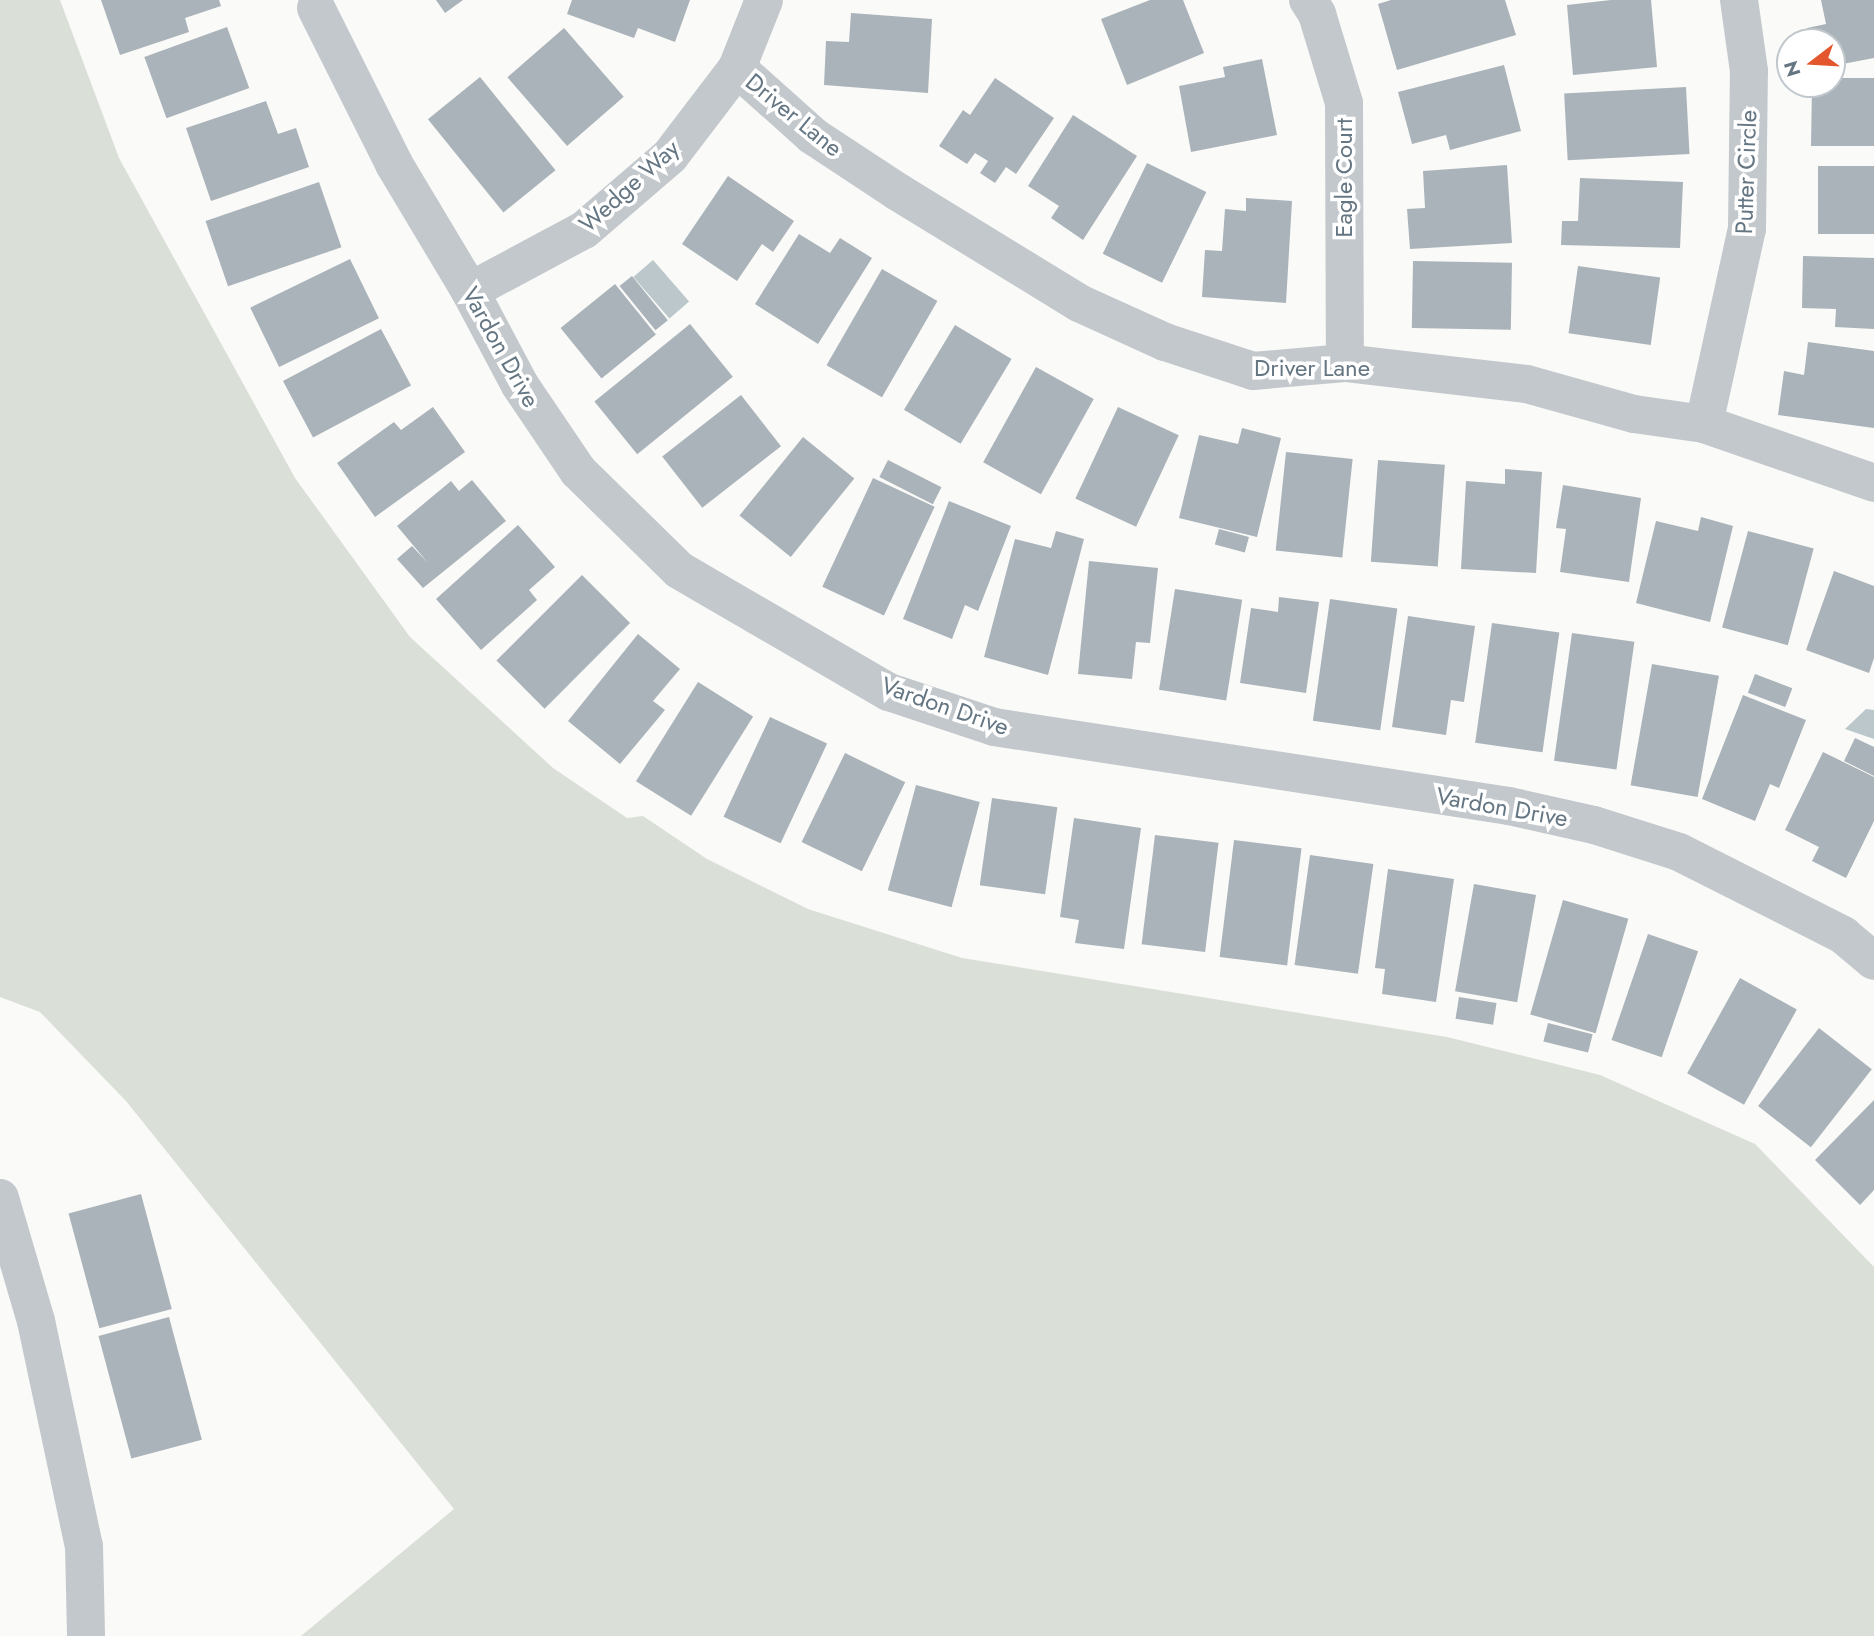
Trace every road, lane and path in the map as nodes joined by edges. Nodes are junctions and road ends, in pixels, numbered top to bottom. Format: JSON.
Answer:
{"nodes":[{"id":1,"x":764,"y":0,"type":"edge"},
{"id":2,"x":1308,"y":0,"type":"edge"},
{"id":3,"x":1739,"y":0,"type":"edge"},
{"id":4,"x":316,"y":8,"type":"dead end"},
{"id":5,"x":737,"y":68,"type":"junction"},
{"id":6,"x":470,"y":291,"type":"junction"},
{"id":7,"x":1345,"y":363,"type":"junction"},
{"id":8,"x":1704,"y":424,"type":"junction"},
{"id":9,"x":1874,"y":483,"type":"edge"},
{"id":10,"x":1874,"y":961,"type":"edge"},
{"id":11,"x":0,"y":1198,"type":"edge"},
{"id":12,"x":86,"y":1636,"type":"edge"}],
"edges":[{"from":1,"to":5,"type":"street","name":"Wedge Way"},
{"from":2,"to":7,"type":"street","name":"Eagle Court"},
{"from":3,"to":8,"type":"street","name":"Putter Circle"},
{"from":4,"to":6,"type":"street","name":"Vardon Drive"},
{"from":5,"to":6,"type":"street","name":"Wedge Way"},
{"from":5,"to":7,"type":"street","name":"Driver Lane"},
{"from":6,"to":10,"type":"street","name":"Vardon Drive"},
{"from":7,"to":8,"type":"street","name":"Driver Lane"},
{"from":8,"to":9,"type":"street","name":"Driver Lane"},
{"from":11,"to":12,"type":"street"}]}
